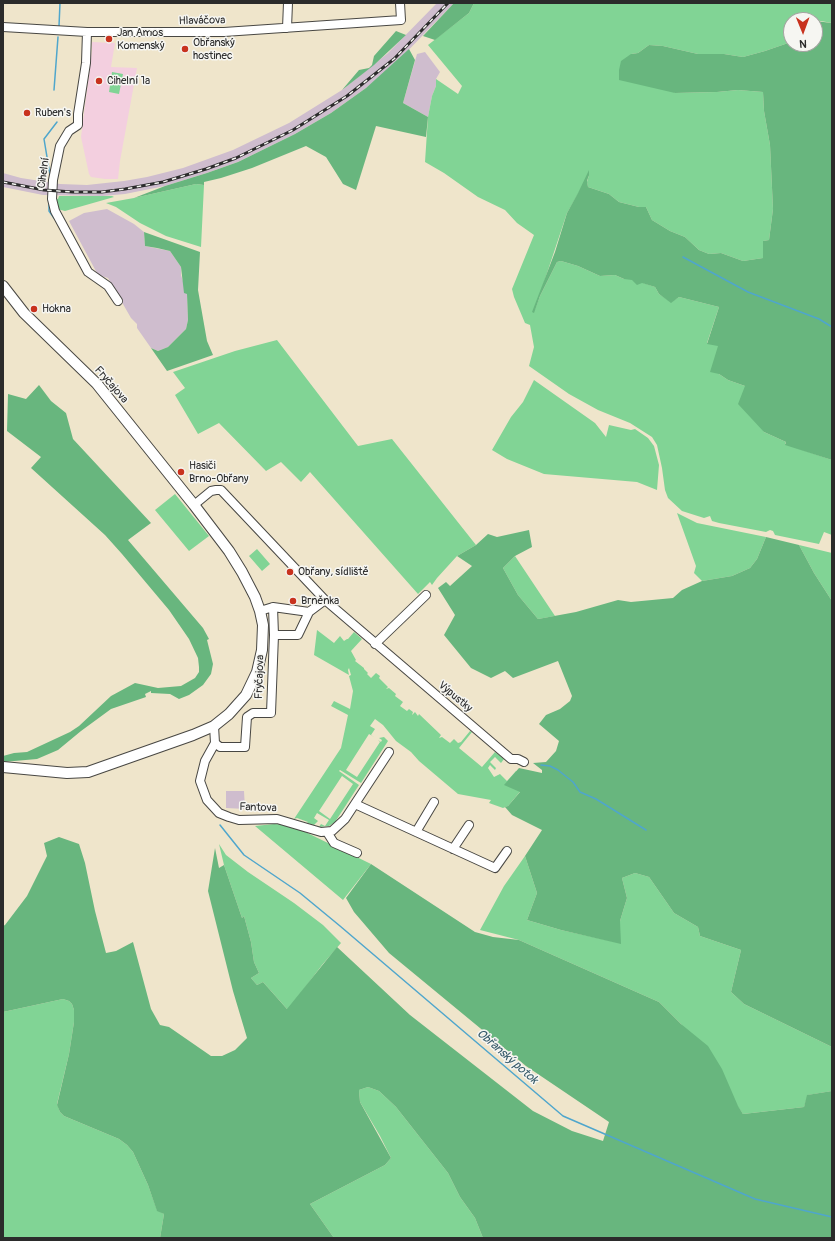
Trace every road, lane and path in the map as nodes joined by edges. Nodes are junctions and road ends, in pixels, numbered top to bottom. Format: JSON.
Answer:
{"nodes":[{"id":1,"x":288,"y":3,"type":"edge"},
{"id":2,"x":400,"y":3,"type":"edge"},
{"id":3,"x":3,"y":27,"type":"edge"},
{"id":4,"x":287,"y":28,"type":"junction"},
{"id":5,"x":87,"y":32,"type":"junction"},
{"id":6,"x":3,"y":286,"type":"edge"},
{"id":7,"x":118,"y":301,"type":"dead end"},
{"id":8,"x":194,"y":505,"type":"junction"},
{"id":9,"x":426,"y":595,"type":"dead end"},
{"id":10,"x":325,"y":600,"type":"junction"},
{"id":11,"x":273,"y":607,"type":"junction"},
{"id":12,"x":260,"y":610,"type":"junction"},
{"id":13,"x":309,"y":612,"type":"junction"},
{"id":14,"x":274,"y":635,"type":"junction"},
{"id":15,"x":375,"y":644,"type":"junction"},
{"id":16,"x":214,"y":726,"type":"junction"},
{"id":17,"x":215,"y":743,"type":"junction"},
{"id":18,"x":389,"y":752,"type":"dead end"},
{"id":19,"x":524,"y":762,"type":"dead end"},
{"id":20,"x":3,"y":767,"type":"edge"},
{"id":21,"x":434,"y":802,"type":"dead end"},
{"id":22,"x":355,"y":804,"type":"junction"},
{"id":23,"x":469,"y":825,"type":"dead end"},
{"id":24,"x":327,"y":832,"type":"junction"},
{"id":25,"x":416,"y":832,"type":"junction"},
{"id":26,"x":453,"y":849,"type":"junction"},
{"id":27,"x":507,"y":850,"type":"dead end"},
{"id":28,"x":356,"y":853,"type":"dead end"}],
"edges":[{"from":1,"to":4,"type":"street"},
{"from":2,"to":4,"type":"street","name":"Hlaváčova"},
{"from":3,"to":5,"type":"street","name":"Hlaváčova"},
{"from":4,"to":5,"type":"street","name":"Hlaváčova"},
{"from":5,"to":7,"type":"street","name":"Cihelní"},
{"from":6,"to":8,"type":"main road","name":"Fryčajova"},
{"from":8,"to":10,"type":"street"},
{"from":8,"to":12,"type":"main road","name":"Fryčajova"},
{"from":9,"to":15,"type":"street"},
{"from":10,"to":13,"type":"street"},
{"from":10,"to":15,"type":"street","name":"Výpustky"},
{"from":11,"to":12,"type":"street"},
{"from":11,"to":13,"type":"street"},
{"from":11,"to":14,"type":"street","name":"Fryčajova"},
{"from":12,"to":16,"type":"main road","name":"Fryčajova"},
{"from":13,"to":14,"type":"street"},
{"from":14,"to":17,"type":"street","name":"Fryčajova"},
{"from":15,"to":19,"type":"street","name":"Výpustky"},
{"from":16,"to":17,"type":"street"},
{"from":16,"to":20,"type":"main road","name":"Fryčajova"},
{"from":17,"to":24,"type":"street","name":"Fantova"},
{"from":18,"to":22,"type":"street"},
{"from":21,"to":25,"type":"street"},
{"from":22,"to":24,"type":"street"},
{"from":22,"to":25,"type":"street"},
{"from":23,"to":26,"type":"street"},
{"from":24,"to":28,"type":"street"},
{"from":25,"to":26,"type":"street"},
{"from":26,"to":27,"type":"street"}]}
